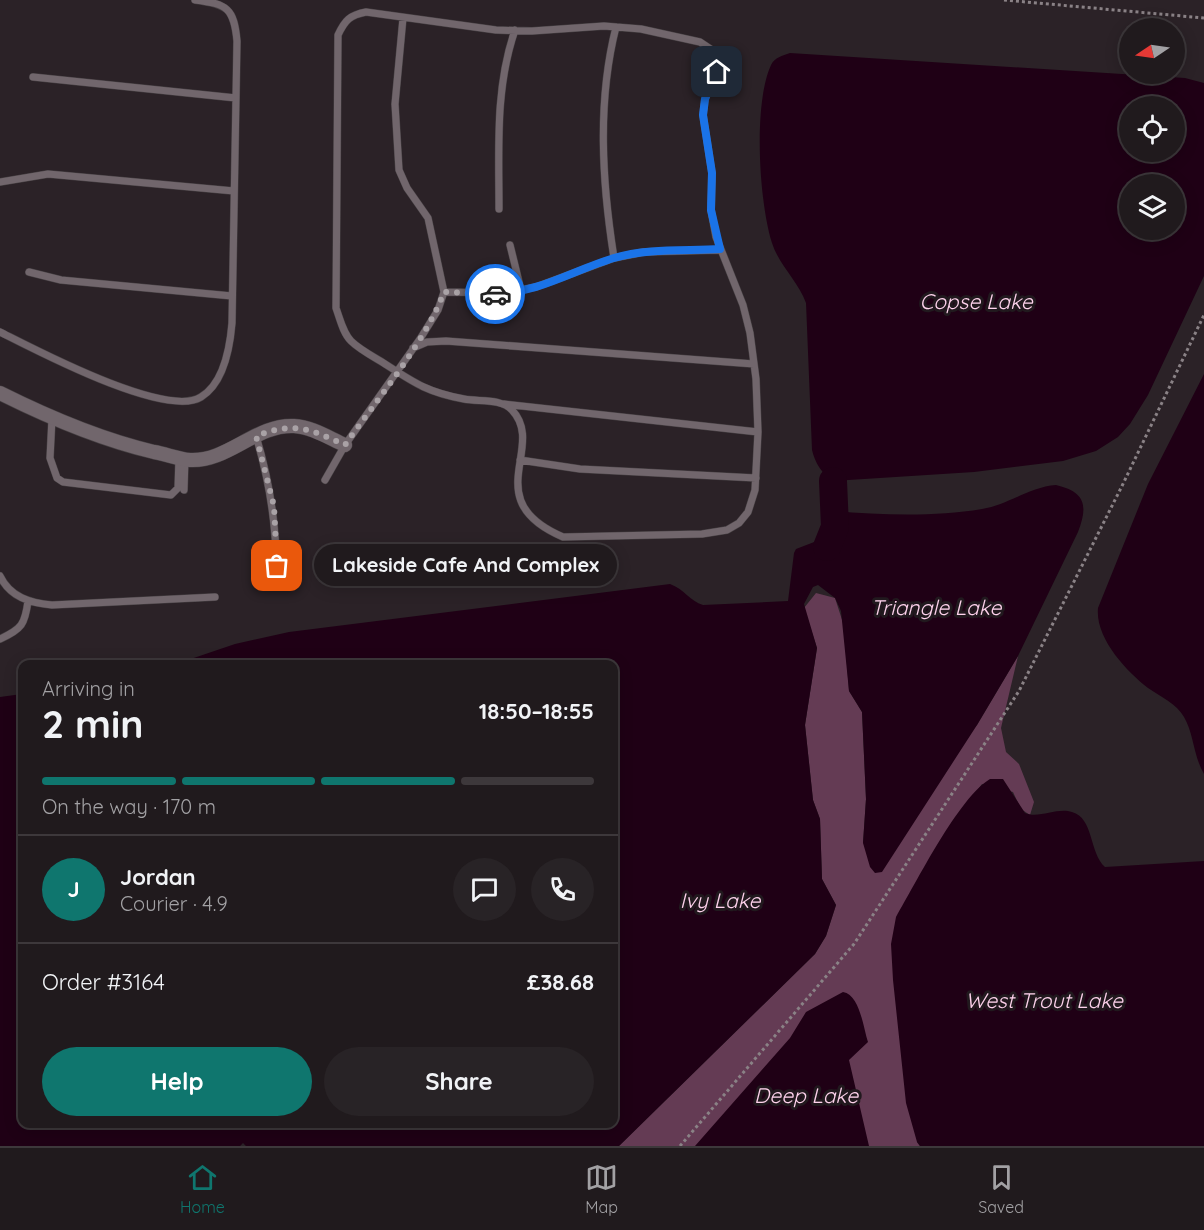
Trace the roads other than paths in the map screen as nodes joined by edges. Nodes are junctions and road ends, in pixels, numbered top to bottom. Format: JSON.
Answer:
{"nodes":[{"id":1,"x":195,"y":0,"type":"edge"},
{"id":2,"x":403,"y":18,"type":"junction"},
{"id":3,"x":616,"y":27,"type":"junction"},
{"id":4,"x":515,"y":30,"type":"junction"},
{"id":5,"x":33,"y":77,"type":"dead end"},
{"id":6,"x":236,"y":98,"type":"junction"},
{"id":7,"x":0,"y":182,"type":"edge"},
{"id":8,"x":234,"y":191,"type":"junction"},
{"id":9,"x":499,"y":209,"type":"dead end"},
{"id":10,"x":510,"y":245,"type":"dead end"},
{"id":11,"x":720,"y":249,"type":"junction"},
{"id":12,"x":615,"y":258,"type":"junction"},
{"id":13,"x":29,"y":272,"type":"dead end"},
{"id":14,"x":521,"y":290,"type":"junction"},
{"id":15,"x":444,"y":292,"type":"junction"},
{"id":16,"x":232,"y":296,"type":"junction"},
{"id":17,"x":0,"y":332,"type":"edge"},
{"id":18,"x":413,"y":348,"type":"junction"},
{"id":19,"x":754,"y":364,"type":"junction"},
{"id":20,"x":396,"y":372,"type":"junction"},
{"id":21,"x":0,"y":393,"type":"edge"},
{"id":22,"x":501,"y":403,"type":"junction"},
{"id":23,"x":52,"y":418,"type":"junction"},
{"id":24,"x":758,"y":432,"type":"junction"},
{"id":25,"x":256,"y":436,"type":"junction"},
{"id":26,"x":345,"y":445,"type":"junction"},
{"id":27,"x":182,"y":458,"type":"junction"},
{"id":28,"x":520,"y":460,"type":"junction"},
{"id":29,"x":756,"y":478,"type":"junction"},
{"id":30,"x":325,"y":480,"type":"dead end"},
{"id":31,"x":184,"y":490,"type":"dead end"},
{"id":32,"x":0,"y":576,"type":"edge"},
{"id":33,"x":276,"y":585,"type":"dead end"},
{"id":34,"x":215,"y":597,"type":"dead end"},
{"id":35,"x":28,"y":601,"type":"junction"},
{"id":36,"x":0,"y":639,"type":"edge"}],
"edges":[{"from":1,"to":6,"type":"lane"},
{"from":2,"to":4,"type":"lane"},
{"from":2,"to":15,"type":"lane"},
{"from":2,"to":20,"type":"lane"},
{"from":3,"to":4,"type":"lane"},
{"from":3,"to":11,"type":"lane"},
{"from":3,"to":12,"type":"lane"},
{"from":4,"to":9,"type":"lane"},
{"from":5,"to":6,"type":"lane"},
{"from":6,"to":8,"type":"lane"},
{"from":7,"to":8,"type":"lane"},
{"from":8,"to":16,"type":"lane"},
{"from":10,"to":14,"type":"lane"},
{"from":11,"to":12,"type":"lane"},
{"from":11,"to":19,"type":"lane"},
{"from":12,"to":14,"type":"lane"},
{"from":13,"to":16,"type":"lane"},
{"from":14,"to":15,"type":"lane"},
{"from":15,"to":18,"type":"lane"},
{"from":16,"to":17,"type":"lane"},
{"from":18,"to":19,"type":"lane"},
{"from":18,"to":20,"type":"lane"},
{"from":19,"to":24,"type":"lane"},
{"from":20,"to":22,"type":"lane"},
{"from":20,"to":26,"type":"lane"},
{"from":21,"to":23,"type":"street"},
{"from":22,"to":24,"type":"lane"},
{"from":22,"to":28,"type":"lane"},
{"from":23,"to":27,"type":"street"},
{"from":23,"to":27,"type":"lane"},
{"from":24,"to":29,"type":"lane"},
{"from":25,"to":26,"type":"street"},
{"from":25,"to":27,"type":"street"},
{"from":25,"to":33,"type":"lane"},
{"from":26,"to":30,"type":"lane"},
{"from":27,"to":31,"type":"lane"},
{"from":28,"to":29,"type":"lane"},
{"from":28,"to":29,"type":"lane"},
{"from":32,"to":35,"type":"lane"},
{"from":34,"to":35,"type":"lane"},
{"from":35,"to":36,"type":"lane"}]}
